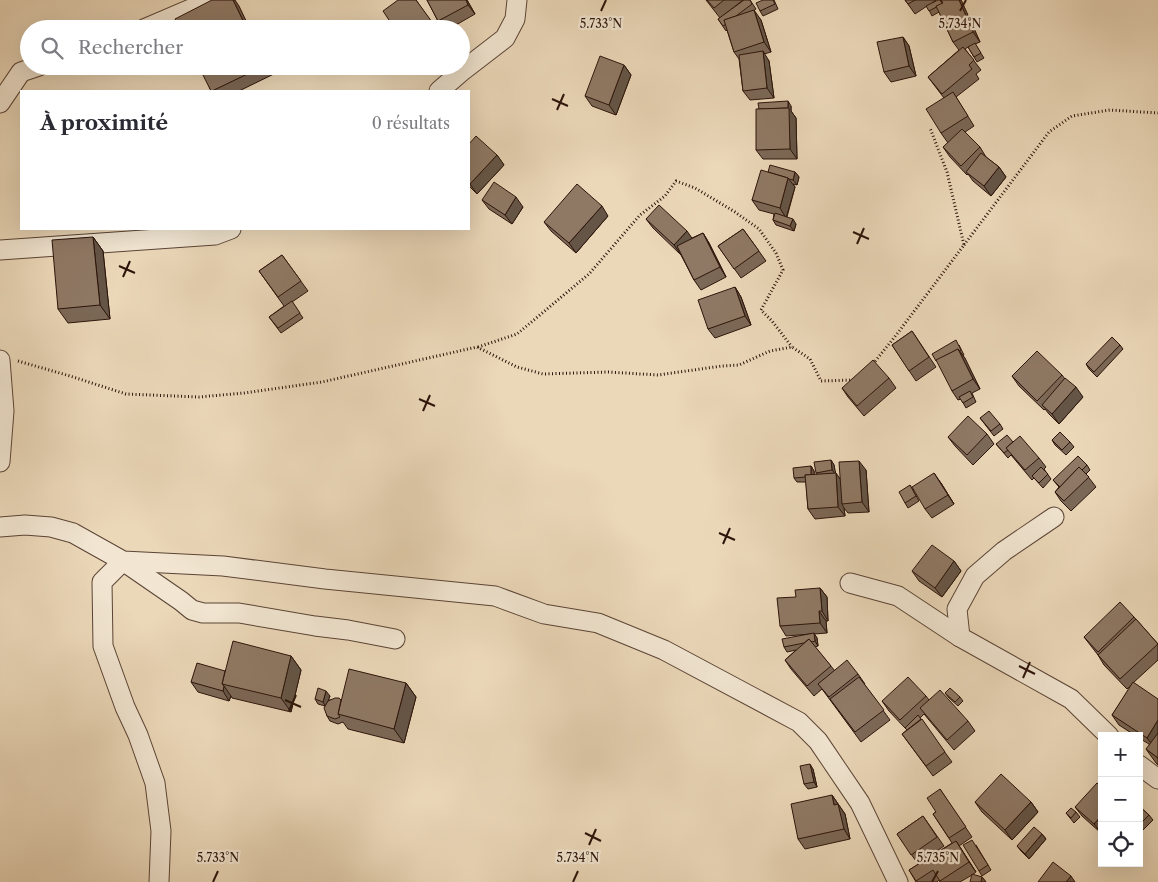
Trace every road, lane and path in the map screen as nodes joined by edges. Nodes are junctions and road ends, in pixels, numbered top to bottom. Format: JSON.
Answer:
{"nodes":[{"id":1,"x":207,"y":0,"type":"edge"},
{"id":2,"x":517,"y":0,"type":"edge"},
{"id":3,"x":165,"y":20,"type":"edge"},
{"id":4,"x":470,"y":65,"type":"edge"},
{"id":5,"x":20,"y":73,"type":"edge"},
{"id":6,"x":458,"y":75,"type":"edge"},
{"id":7,"x":440,"y":90,"type":"edge"},
{"id":8,"x":0,"y":103,"type":"edge"},
{"id":9,"x":1158,"y":113,"type":"edge"},
{"id":10,"x":930,"y":128,"type":"edge"},
{"id":11,"x":228,"y":230,"type":"edge"},
{"id":12,"x":964,"y":245,"type":"junction"},
{"id":13,"x":0,"y":249,"type":"edge"},
{"id":14,"x":477,"y":347,"type":"junction"},
{"id":15,"x":792,"y":347,"type":"junction"},
{"id":16,"x":7,"y":360,"type":"edge"},
{"id":17,"x":871,"y":366,"type":"edge"},
{"id":18,"x":858,"y":380,"type":"edge"},
{"id":19,"x":0,"y":462,"type":"edge"},
{"id":20,"x":1054,"y":518,"type":"dead end"},
{"id":21,"x":0,"y":527,"type":"edge"},
{"id":22,"x":123,"y":561,"type":"junction"},
{"id":23,"x":850,"y":583,"type":"dead end"},
{"id":24,"x":960,"y":637,"type":"junction"},
{"id":25,"x":395,"y":639,"type":"dead end"},
{"id":26,"x":1105,"y":732,"type":"edge"},
{"id":27,"x":1143,"y":768,"type":"edge"},
{"id":28,"x":1158,"y":779,"type":"edge"},
{"id":29,"x":159,"y":882,"type":"edge"},
{"id":30,"x":898,"y":882,"type":"edge"}],
"edges":[{"from":1,"to":3,"type":"street"},
{"from":2,"to":4,"type":"street"},
{"from":5,"to":8,"type":"street"},
{"from":6,"to":7,"type":"street"},
{"from":9,"to":12,"type":"path"},
{"from":10,"to":12,"type":"path"},
{"from":11,"to":13,"type":"street"},
{"from":12,"to":17,"type":"path"},
{"from":14,"to":15,"type":"path"},
{"from":14,"to":15,"type":"path"},
{"from":14,"to":16,"type":"path"},
{"from":15,"to":18,"type":"path"},
{"from":16,"to":19,"type":"street"},
{"from":20,"to":24,"type":"street"},
{"from":21,"to":22,"type":"street"},
{"from":22,"to":25,"type":"street"},
{"from":22,"to":29,"type":"street"},
{"from":22,"to":30,"type":"street"},
{"from":23,"to":24,"type":"street"},
{"from":24,"to":26,"type":"street"},
{"from":27,"to":28,"type":"street"}]}
